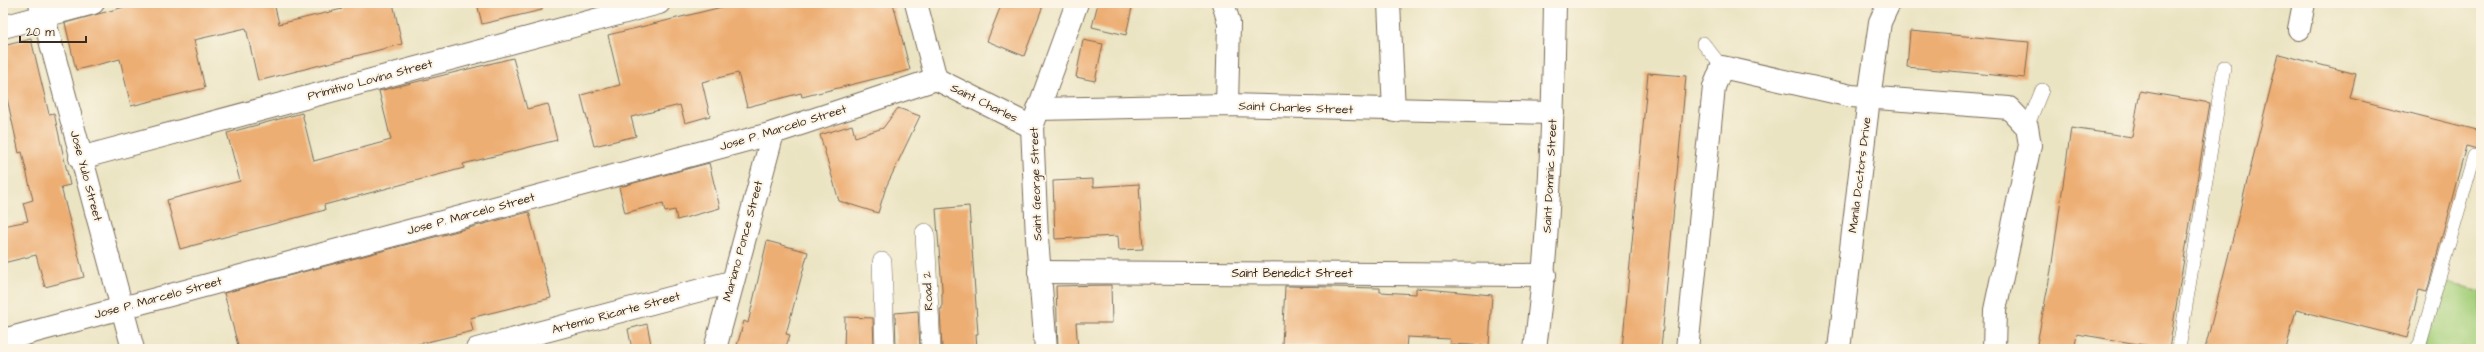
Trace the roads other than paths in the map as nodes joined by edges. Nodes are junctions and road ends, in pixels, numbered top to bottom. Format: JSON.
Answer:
{"nodes":[{"id":1,"x":93,"y":3,"type":"edge"},
{"id":2,"x":659,"y":3,"type":"edge"},
{"id":3,"x":916,"y":3,"type":"edge"},
{"id":4,"x":1077,"y":3,"type":"edge"},
{"id":5,"x":1223,"y":3,"type":"edge"},
{"id":6,"x":1389,"y":3,"type":"edge"},
{"id":7,"x":1555,"y":3,"type":"edge"},
{"id":8,"x":1889,"y":3,"type":"edge"},
{"id":9,"x":2304,"y":3,"type":"edge"},
{"id":10,"x":42,"y":10,"type":"edge"},
{"id":11,"x":3,"y":27,"type":"edge"},
{"id":12,"x":2298,"y":29,"type":"dead end"},
{"id":13,"x":1703,"y":43,"type":"dead end"},
{"id":14,"x":1722,"y":67,"type":"junction"},
{"id":15,"x":2224,"y":67,"type":"dead end"},
{"id":16,"x":936,"y":80,"type":"junction"},
{"id":17,"x":2042,"y":90,"type":"dead end"},
{"id":18,"x":1869,"y":98,"type":"junction"},
{"id":19,"x":1227,"y":105,"type":"junction"},
{"id":20,"x":1394,"y":111,"type":"junction"},
{"id":21,"x":1553,"y":113,"type":"junction"},
{"id":22,"x":1035,"y":118,"type":"junction"},
{"id":23,"x":2027,"y":127,"type":"junction"},
{"id":24,"x":773,"y":133,"type":"junction"},
{"id":25,"x":2474,"y":156,"type":"dead end"},
{"id":26,"x":80,"y":158,"type":"junction"},
{"id":27,"x":925,"y":233,"type":"dead end"},
{"id":28,"x":882,"y":262,"type":"dead end"},
{"id":29,"x":1039,"y":272,"type":"junction"},
{"id":30,"x":1545,"y":274,"type":"junction"},
{"id":31,"x":731,"y":282,"type":"junction"},
{"id":32,"x":122,"y":307,"type":"junction"},
{"id":33,"x":3,"y":340,"type":"edge"},
{"id":34,"x":133,"y":349,"type":"edge"},
{"id":35,"x":477,"y":349,"type":"edge"},
{"id":36,"x":715,"y":349,"type":"edge"},
{"id":37,"x":885,"y":349,"type":"edge"},
{"id":38,"x":931,"y":349,"type":"edge"},
{"id":39,"x":1046,"y":349,"type":"edge"},
{"id":40,"x":1535,"y":349,"type":"edge"},
{"id":41,"x":1686,"y":349,"type":"edge"},
{"id":42,"x":1839,"y":349,"type":"edge"},
{"id":43,"x":1994,"y":349,"type":"edge"},
{"id":44,"x":2179,"y":349,"type":"edge"},
{"id":45,"x":2416,"y":349,"type":"edge"}],
"edges":[{"from":1,"to":10,"type":"street"},
{"from":2,"to":26,"type":"street","name":"Primitivo Lovina Street"},
{"from":3,"to":16,"type":"street"},
{"from":4,"to":22,"type":"street","name":"Saint George Street"},
{"from":5,"to":19,"type":"street"},
{"from":6,"to":20,"type":"street"},
{"from":7,"to":21,"type":"street","name":"Saint Dominic Street"},
{"from":8,"to":18,"type":"street","name":"Manila Doctors Drive"},
{"from":9,"to":12,"type":"street"},
{"from":10,"to":11,"type":"street"},
{"from":10,"to":26,"type":"street","name":"Jose Yulo Street"},
{"from":13,"to":14,"type":"lane"},
{"from":14,"to":18,"type":"street"},
{"from":14,"to":41,"type":"street"},
{"from":15,"to":44,"type":"lane"},
{"from":16,"to":22,"type":"street","name":"Saint Charles"},
{"from":16,"to":24,"type":"street","name":"Jose P. Marcelo Street"},
{"from":17,"to":23,"type":"lane"},
{"from":18,"to":23,"type":"street"},
{"from":18,"to":42,"type":"street","name":"Manila Doctors Drive"},
{"from":19,"to":20,"type":"street","name":"Saint Charles Street"},
{"from":19,"to":22,"type":"street","name":"Saint Charles Street"},
{"from":20,"to":21,"type":"street","name":"Saint Charles Street"},
{"from":21,"to":30,"type":"street","name":"Saint Dominic Street"},
{"from":22,"to":29,"type":"street","name":"Saint George Street"},
{"from":23,"to":43,"type":"street"},
{"from":24,"to":31,"type":"street","name":"Mariano Ponce Street"},
{"from":24,"to":32,"type":"street","name":"Jose P. Marcelo Street"},
{"from":25,"to":45,"type":"lane"},
{"from":26,"to":32,"type":"street","name":"Jose Yulo Street"},
{"from":27,"to":38,"type":"street","name":"Road 2"},
{"from":28,"to":37,"type":"street"},
{"from":29,"to":30,"type":"street","name":"Saint Benedict Street"},
{"from":29,"to":39,"type":"street","name":"Saint George Street"},
{"from":30,"to":40,"type":"street","name":"Saint Dominic Street"},
{"from":31,"to":35,"type":"street","name":"Artemio Ricarte Street"},
{"from":31,"to":36,"type":"street","name":"Mariano Ponce Street"},
{"from":32,"to":33,"type":"street","name":"Jose P. Marcelo Street"},
{"from":32,"to":34,"type":"street","name":"Jose Yulo Street"}]}
